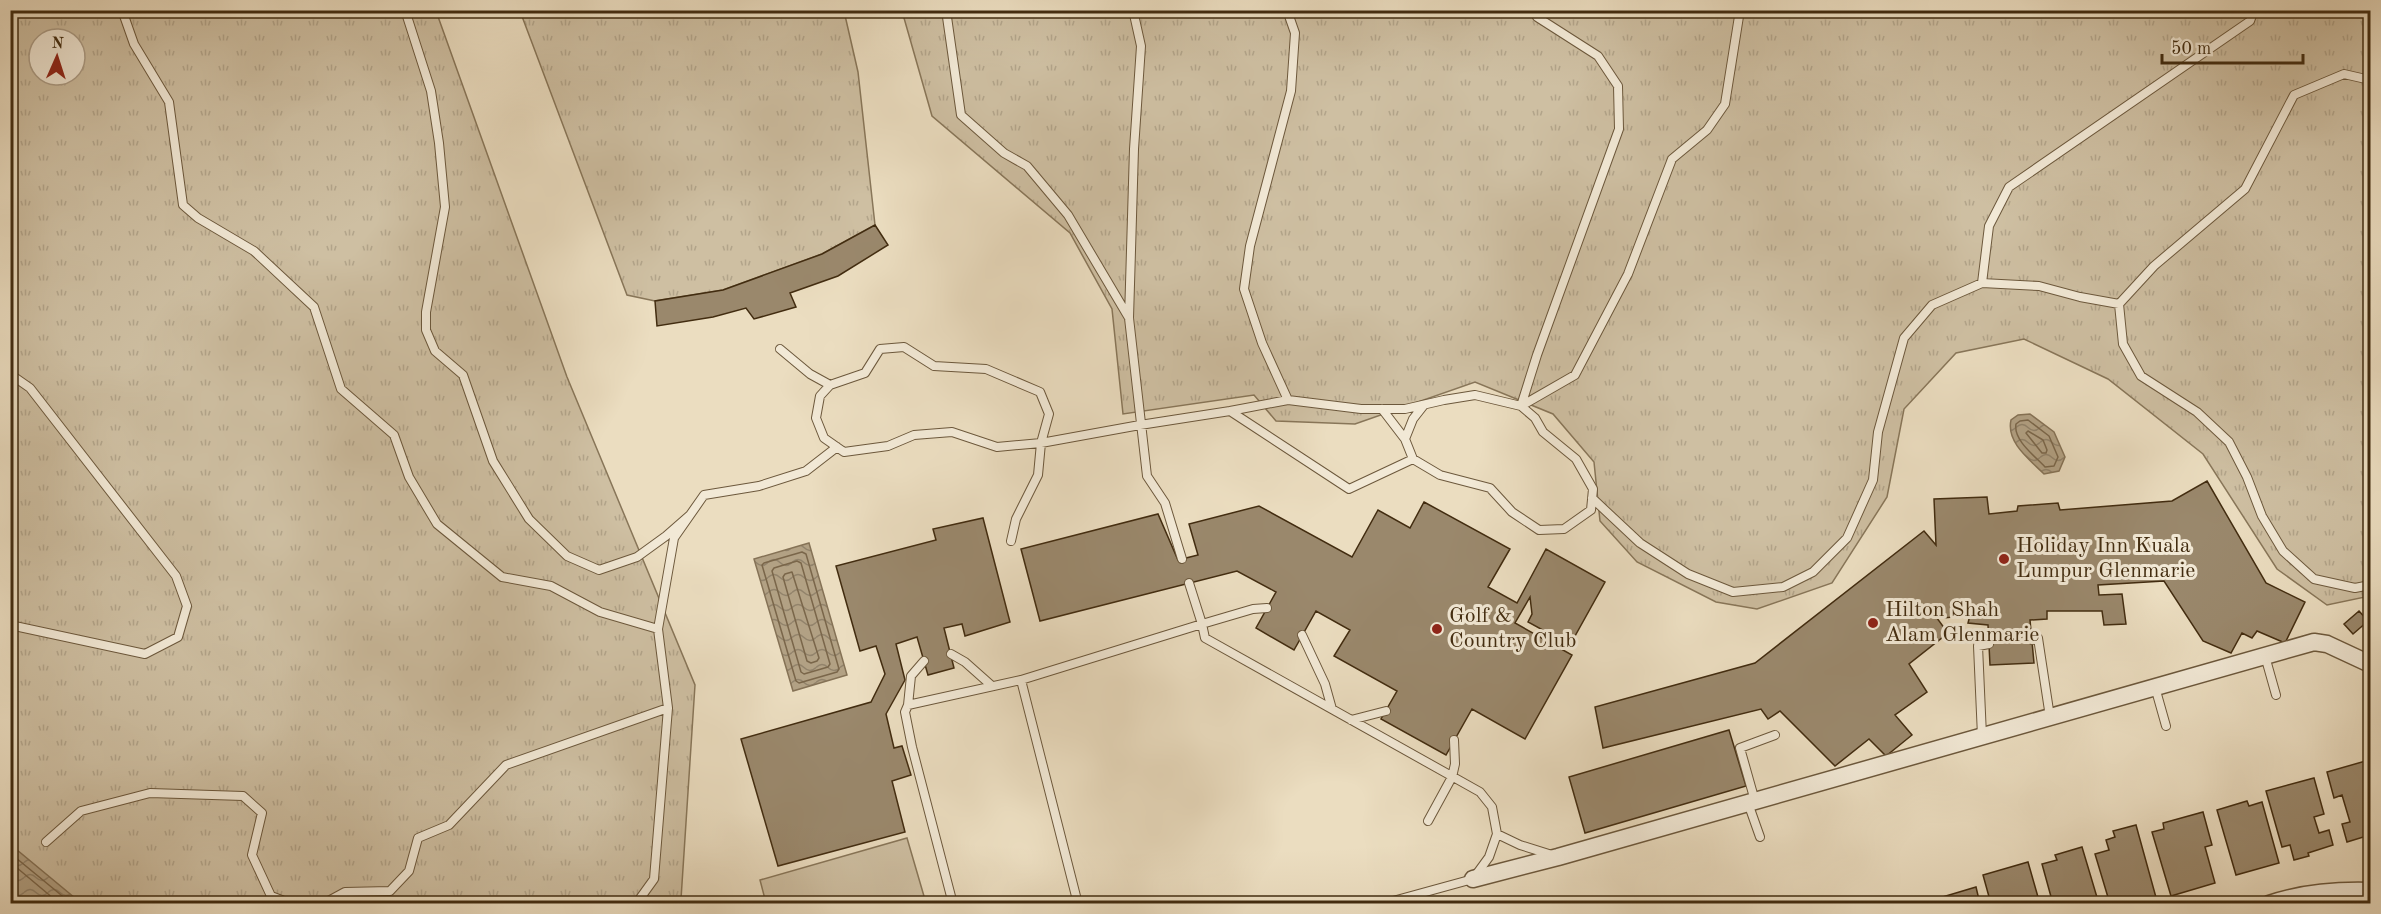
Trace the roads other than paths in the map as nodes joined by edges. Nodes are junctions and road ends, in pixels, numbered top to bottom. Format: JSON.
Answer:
{"nodes":[{"id":1,"x":122,"y":10,"type":"edge"},
{"id":2,"x":405,"y":10,"type":"edge"},
{"id":3,"x":946,"y":10,"type":"edge"},
{"id":4,"x":1133,"y":10,"type":"edge"},
{"id":5,"x":1287,"y":10,"type":"edge"},
{"id":6,"x":1534,"y":10,"type":"edge"},
{"id":7,"x":1740,"y":10,"type":"edge"},
{"id":8,"x":2254,"y":10,"type":"edge"},
{"id":9,"x":2370,"y":80,"type":"edge"},
{"id":10,"x":1982,"y":283,"type":"junction"},
{"id":11,"x":2119,"y":304,"type":"junction"},
{"id":12,"x":1129,"y":318,"type":"junction"},
{"id":13,"x":780,"y":348,"type":"dead end"},
{"id":14,"x":10,"y":374,"type":"edge"},
{"id":15,"x":830,"y":385,"type":"junction"},
{"id":16,"x":1288,"y":400,"type":"junction"},
{"id":17,"x":1424,"y":405,"type":"junction"},
{"id":18,"x":1521,"y":406,"type":"junction"},
{"id":19,"x":1382,"y":409,"type":"junction"},
{"id":20,"x":1230,"y":411,"type":"junction"},
{"id":21,"x":1140,"y":425,"type":"junction"},
{"id":22,"x":1405,"y":439,"type":"junction"},
{"id":23,"x":1041,"y":443,"type":"junction"},
{"id":24,"x":837,"y":447,"type":"junction"},
{"id":25,"x":1413,"y":459,"type":"junction"},
{"id":26,"x":1592,"y":498,"type":"junction"},
{"id":27,"x":690,"y":515,"type":"junction"},
{"id":28,"x":1011,"y":541,"type":"dead end"},
{"id":29,"x":1182,"y":559,"type":"dead end"},
{"id":30,"x":1189,"y":583,"type":"dead end"},
{"id":31,"x":2370,"y":585,"type":"edge"},
{"id":32,"x":1267,"y":608,"type":"dead end"},
{"id":33,"x":1202,"y":624,"type":"junction"},
{"id":34,"x":10,"y":625,"type":"edge"},
{"id":35,"x":658,"y":628,"type":"junction"},
{"id":36,"x":1302,"y":635,"type":"dead end"},
{"id":37,"x":2032,"y":640,"type":"dead end"},
{"id":38,"x":1989,"y":644,"type":"dead end"},
{"id":39,"x":951,"y":654,"type":"dead end"},
{"id":40,"x":2265,"y":656,"type":"junction"},
{"id":41,"x":924,"y":661,"type":"dead end"},
{"id":42,"x":2370,"y":664,"type":"edge"},
{"id":43,"x":1021,"y":680,"type":"junction"},
{"id":44,"x":992,"y":687,"type":"junction"},
{"id":45,"x":2155,"y":687,"type":"junction"},
{"id":46,"x":2276,"y":695,"type":"dead end"},
{"id":47,"x":908,"y":705,"type":"junction"},
{"id":48,"x":668,"y":708,"type":"junction"},
{"id":49,"x":1332,"y":709,"type":"junction"},
{"id":50,"x":1386,"y":711,"type":"dead end"},
{"id":51,"x":2050,"y":717,"type":"junction"},
{"id":52,"x":1351,"y":720,"type":"junction"},
{"id":53,"x":2166,"y":726,"type":"dead end"},
{"id":54,"x":1775,"y":735,"type":"dead end"},
{"id":55,"x":1982,"y":736,"type":"junction"},
{"id":56,"x":1454,"y":740,"type":"dead end"},
{"id":57,"x":1452,"y":777,"type":"junction"},
{"id":58,"x":1752,"y":802,"type":"junction"},
{"id":59,"x":1428,"y":821,"type":"dead end"},
{"id":60,"x":1497,"y":834,"type":"junction"},
{"id":61,"x":1760,"y":837,"type":"dead end"},
{"id":62,"x":46,"y":842,"type":"dead end"},
{"id":63,"x":1558,"y":857,"type":"junction"},
{"id":64,"x":1473,"y":879,"type":"junction"},
{"id":65,"x":2370,"y":891,"type":"edge"},
{"id":66,"x":292,"y":903,"type":"edge"},
{"id":67,"x":323,"y":903,"type":"edge"},
{"id":68,"x":636,"y":903,"type":"edge"},
{"id":69,"x":953,"y":903,"type":"edge"},
{"id":70,"x":1078,"y":903,"type":"edge"},
{"id":71,"x":1382,"y":903,"type":"edge"},
{"id":72,"x":2269,"y":903,"type":"edge"}],
"edges":[{"from":1,"to":35,"type":"lane"},
{"from":2,"to":27,"type":"lane"},
{"from":3,"to":12,"type":"lane"},
{"from":4,"to":12,"type":"lane"},
{"from":5,"to":16,"type":"lane"},
{"from":6,"to":18,"type":"lane"},
{"from":7,"to":18,"type":"lane"},
{"from":8,"to":10,"type":"lane"},
{"from":9,"to":11,"type":"lane"},
{"from":10,"to":11,"type":"lane"},
{"from":10,"to":26,"type":"lane"},
{"from":11,"to":31,"type":"lane"},
{"from":12,"to":21,"type":"lane"},
{"from":13,"to":15,"type":"lane"},
{"from":14,"to":34,"type":"lane"},
{"from":15,"to":23,"type":"lane"},
{"from":15,"to":24,"type":"lane"},
{"from":16,"to":19,"type":"lane"},
{"from":16,"to":20,"type":"lane"},
{"from":17,"to":18,"type":"lane"},
{"from":17,"to":19,"type":"lane"},
{"from":17,"to":22,"type":"lane"},
{"from":18,"to":26,"type":"lane"},
{"from":19,"to":22,"type":"lane"},
{"from":20,"to":21,"type":"lane"},
{"from":20,"to":25,"type":"lane"},
{"from":21,"to":23,"type":"lane"},
{"from":21,"to":29,"type":"lane"},
{"from":22,"to":25,"type":"lane"},
{"from":23,"to":24,"type":"lane"},
{"from":23,"to":28,"type":"lane"},
{"from":24,"to":27,"type":"lane"},
{"from":25,"to":26,"type":"lane"},
{"from":27,"to":35,"type":"lane"},
{"from":30,"to":33,"type":"lane"},
{"from":32,"to":33,"type":"lane"},
{"from":33,"to":43,"type":"lane"},
{"from":33,"to":49,"type":"lane"},
{"from":35,"to":48,"type":"lane"},
{"from":36,"to":49,"type":"lane"},
{"from":37,"to":51,"type":"lane"},
{"from":38,"to":55,"type":"lane"},
{"from":39,"to":44,"type":"lane"},
{"from":40,"to":42,"type":"street"},
{"from":40,"to":45,"type":"street"},
{"from":40,"to":46,"type":"lane"},
{"from":41,"to":47,"type":"lane"},
{"from":43,"to":44,"type":"lane"},
{"from":43,"to":70,"type":"lane"},
{"from":44,"to":47,"type":"lane"},
{"from":45,"to":51,"type":"street"},
{"from":45,"to":53,"type":"lane"},
{"from":47,"to":69,"type":"lane"},
{"from":48,"to":67,"type":"lane"},
{"from":48,"to":68,"type":"lane"},
{"from":49,"to":52,"type":"lane"},
{"from":50,"to":52,"type":"lane"},
{"from":51,"to":55,"type":"street"},
{"from":52,"to":57,"type":"lane"},
{"from":54,"to":58,"type":"lane"},
{"from":55,"to":58,"type":"street"},
{"from":56,"to":57,"type":"lane"},
{"from":57,"to":59,"type":"lane"},
{"from":57,"to":60,"type":"lane"},
{"from":58,"to":61,"type":"lane"},
{"from":58,"to":63,"type":"street"},
{"from":60,"to":63,"type":"lane"},
{"from":60,"to":64,"type":"lane"},
{"from":62,"to":66,"type":"lane"},
{"from":63,"to":64,"type":"street"},
{"from":64,"to":71,"type":"lane"},
{"from":65,"to":72,"type":"street"}]}
